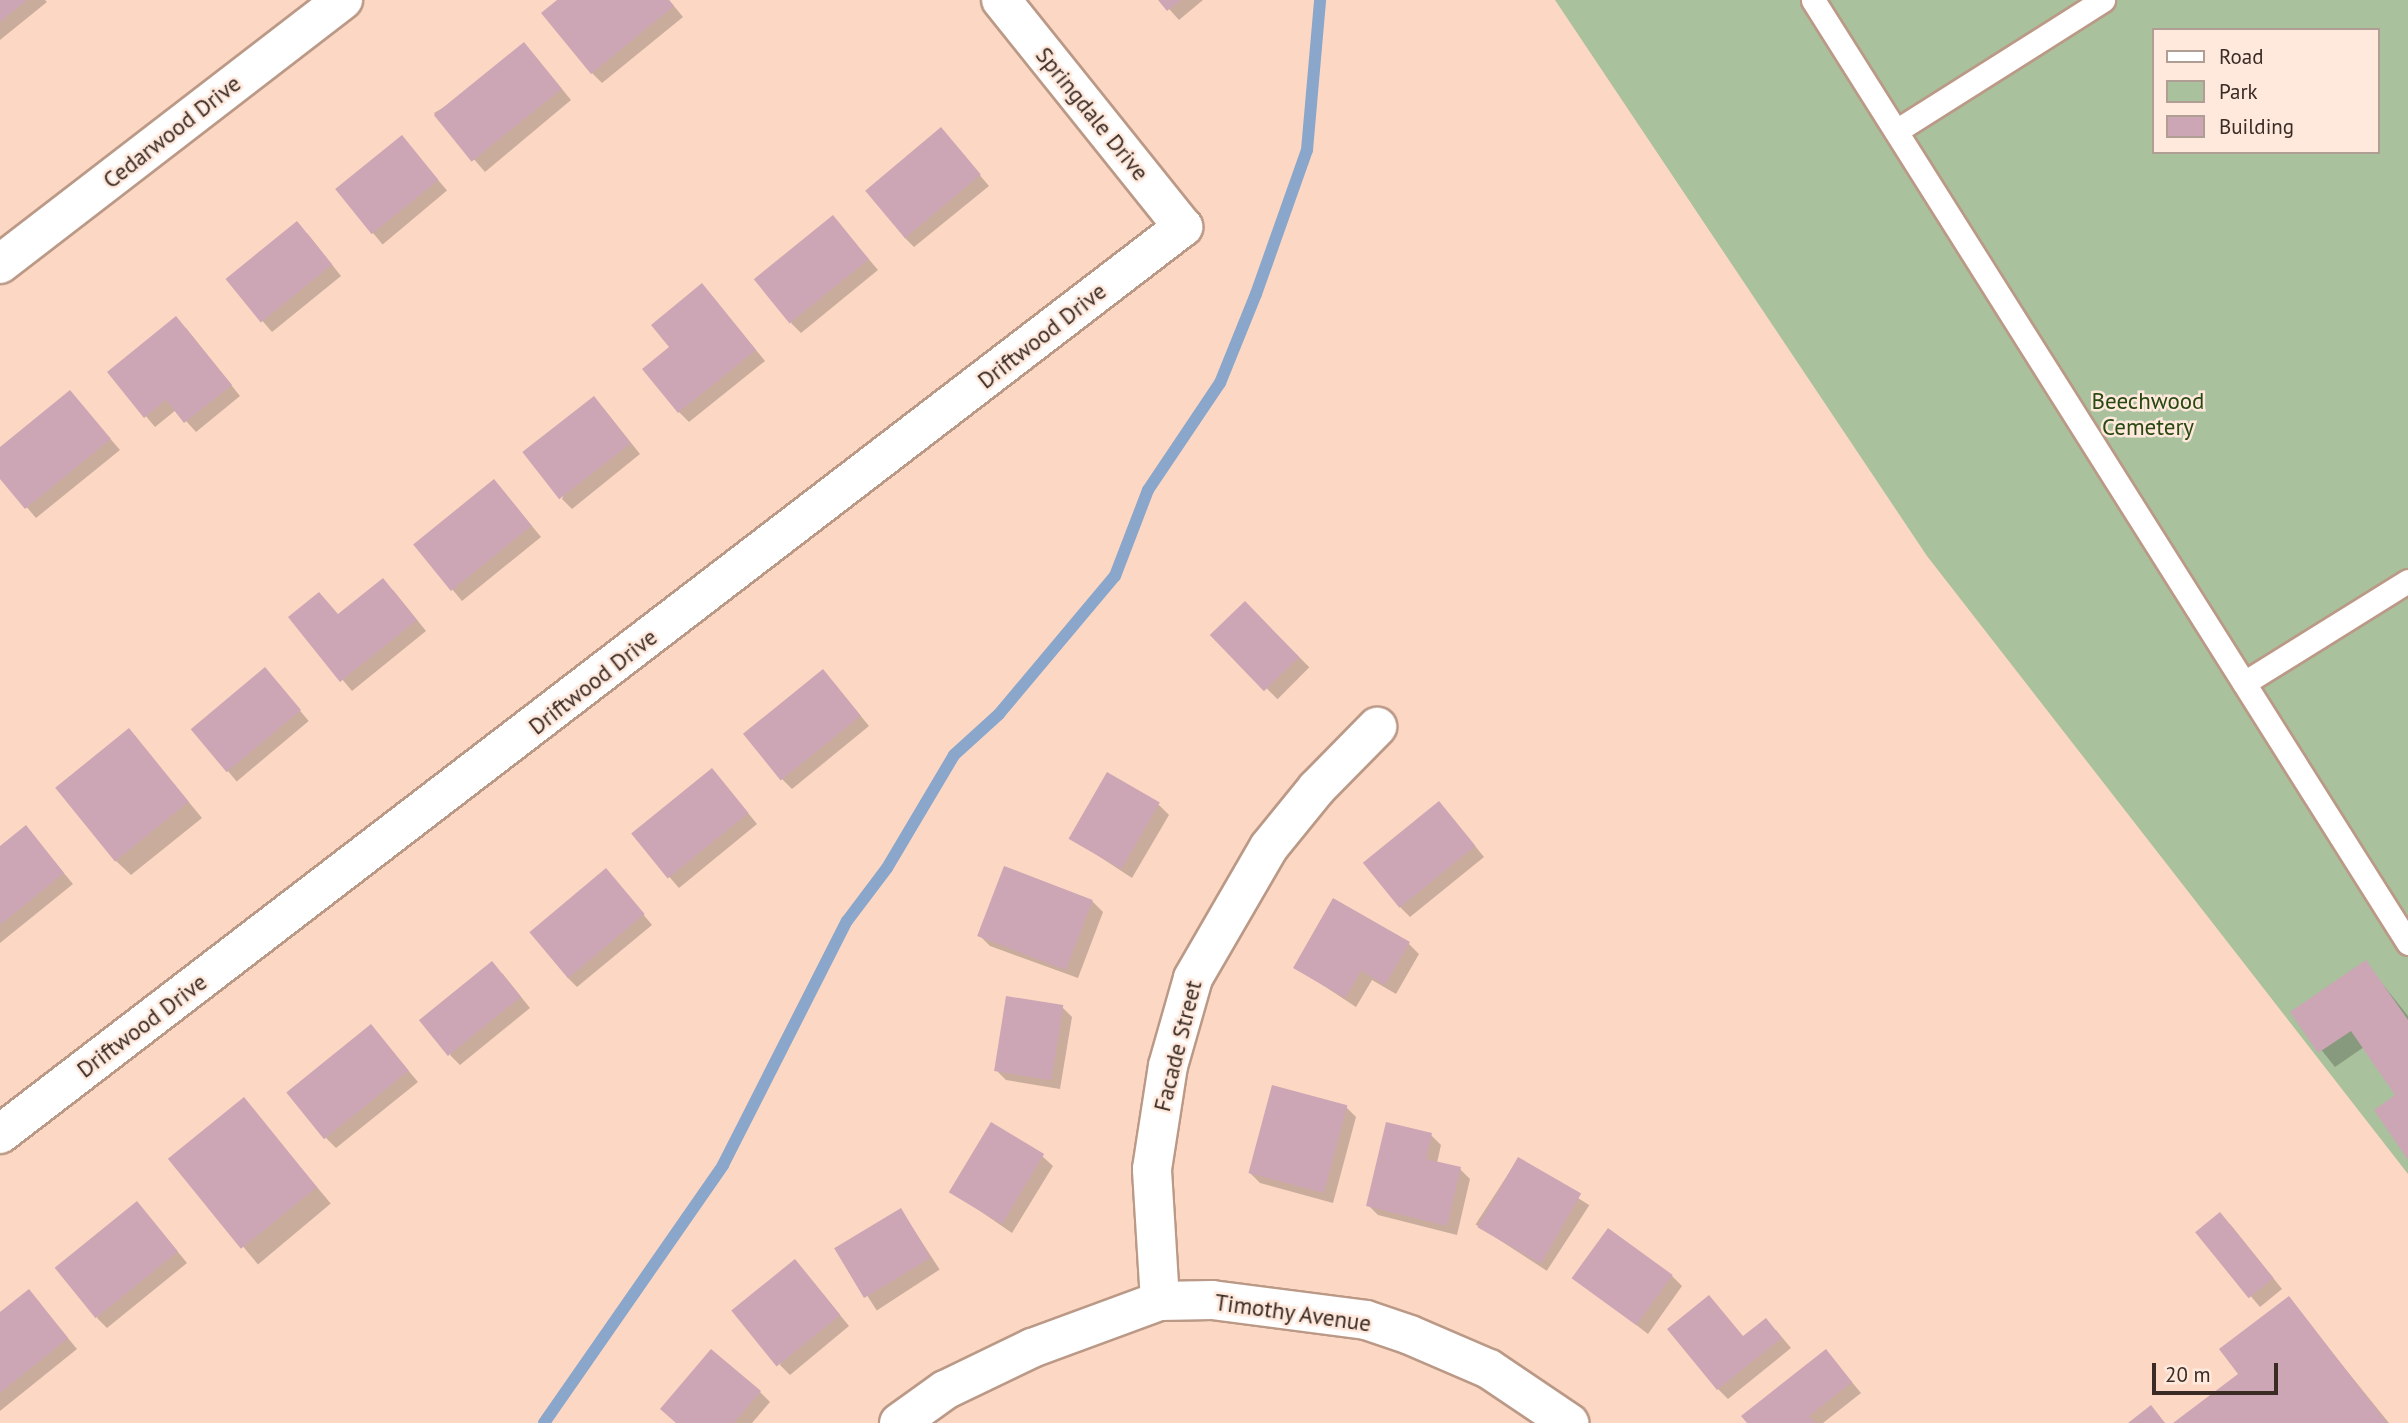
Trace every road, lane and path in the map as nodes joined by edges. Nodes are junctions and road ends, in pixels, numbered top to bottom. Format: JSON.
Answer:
{"nodes":[{"id":1,"x":343,"y":0,"type":"edge"},
{"id":2,"x":1001,"y":0,"type":"edge"},
{"id":3,"x":1813,"y":0,"type":"edge"},
{"id":4,"x":2103,"y":0,"type":"edge"},
{"id":5,"x":1896,"y":131,"type":"junction"},
{"id":6,"x":1183,"y":227,"type":"joint"},
{"id":7,"x":0,"y":264,"type":"edge"},
{"id":8,"x":2408,"y":580,"type":"edge"},
{"id":9,"x":2244,"y":683,"type":"junction"},
{"id":10,"x":1377,"y":727,"type":"dead end"},
{"id":11,"x":2408,"y":943,"type":"edge"},
{"id":12,"x":0,"y":1133,"type":"edge"},
{"id":13,"x":1160,"y":1301,"type":"junction"},
{"id":14,"x":899,"y":1423,"type":"edge"},
{"id":15,"x":1569,"y":1423,"type":"edge"}],
"edges":[{"from":1,"to":7,"type":"street","name":"Cedarwood Drive"},
{"from":2,"to":6,"type":"street","name":"Springdale Drive"},
{"from":3,"to":5,"type":"lane"},
{"from":4,"to":5,"type":"lane"},
{"from":5,"to":9,"type":"lane"},
{"from":6,"to":12,"type":"street","name":"Driftwood Drive"},
{"from":8,"to":9,"type":"lane"},
{"from":9,"to":11,"type":"lane"},
{"from":10,"to":13,"type":"street","name":"Facade Street"},
{"from":13,"to":14,"type":"street","name":"Timothy Avenue"},
{"from":13,"to":15,"type":"street","name":"Timothy Avenue"}]}
